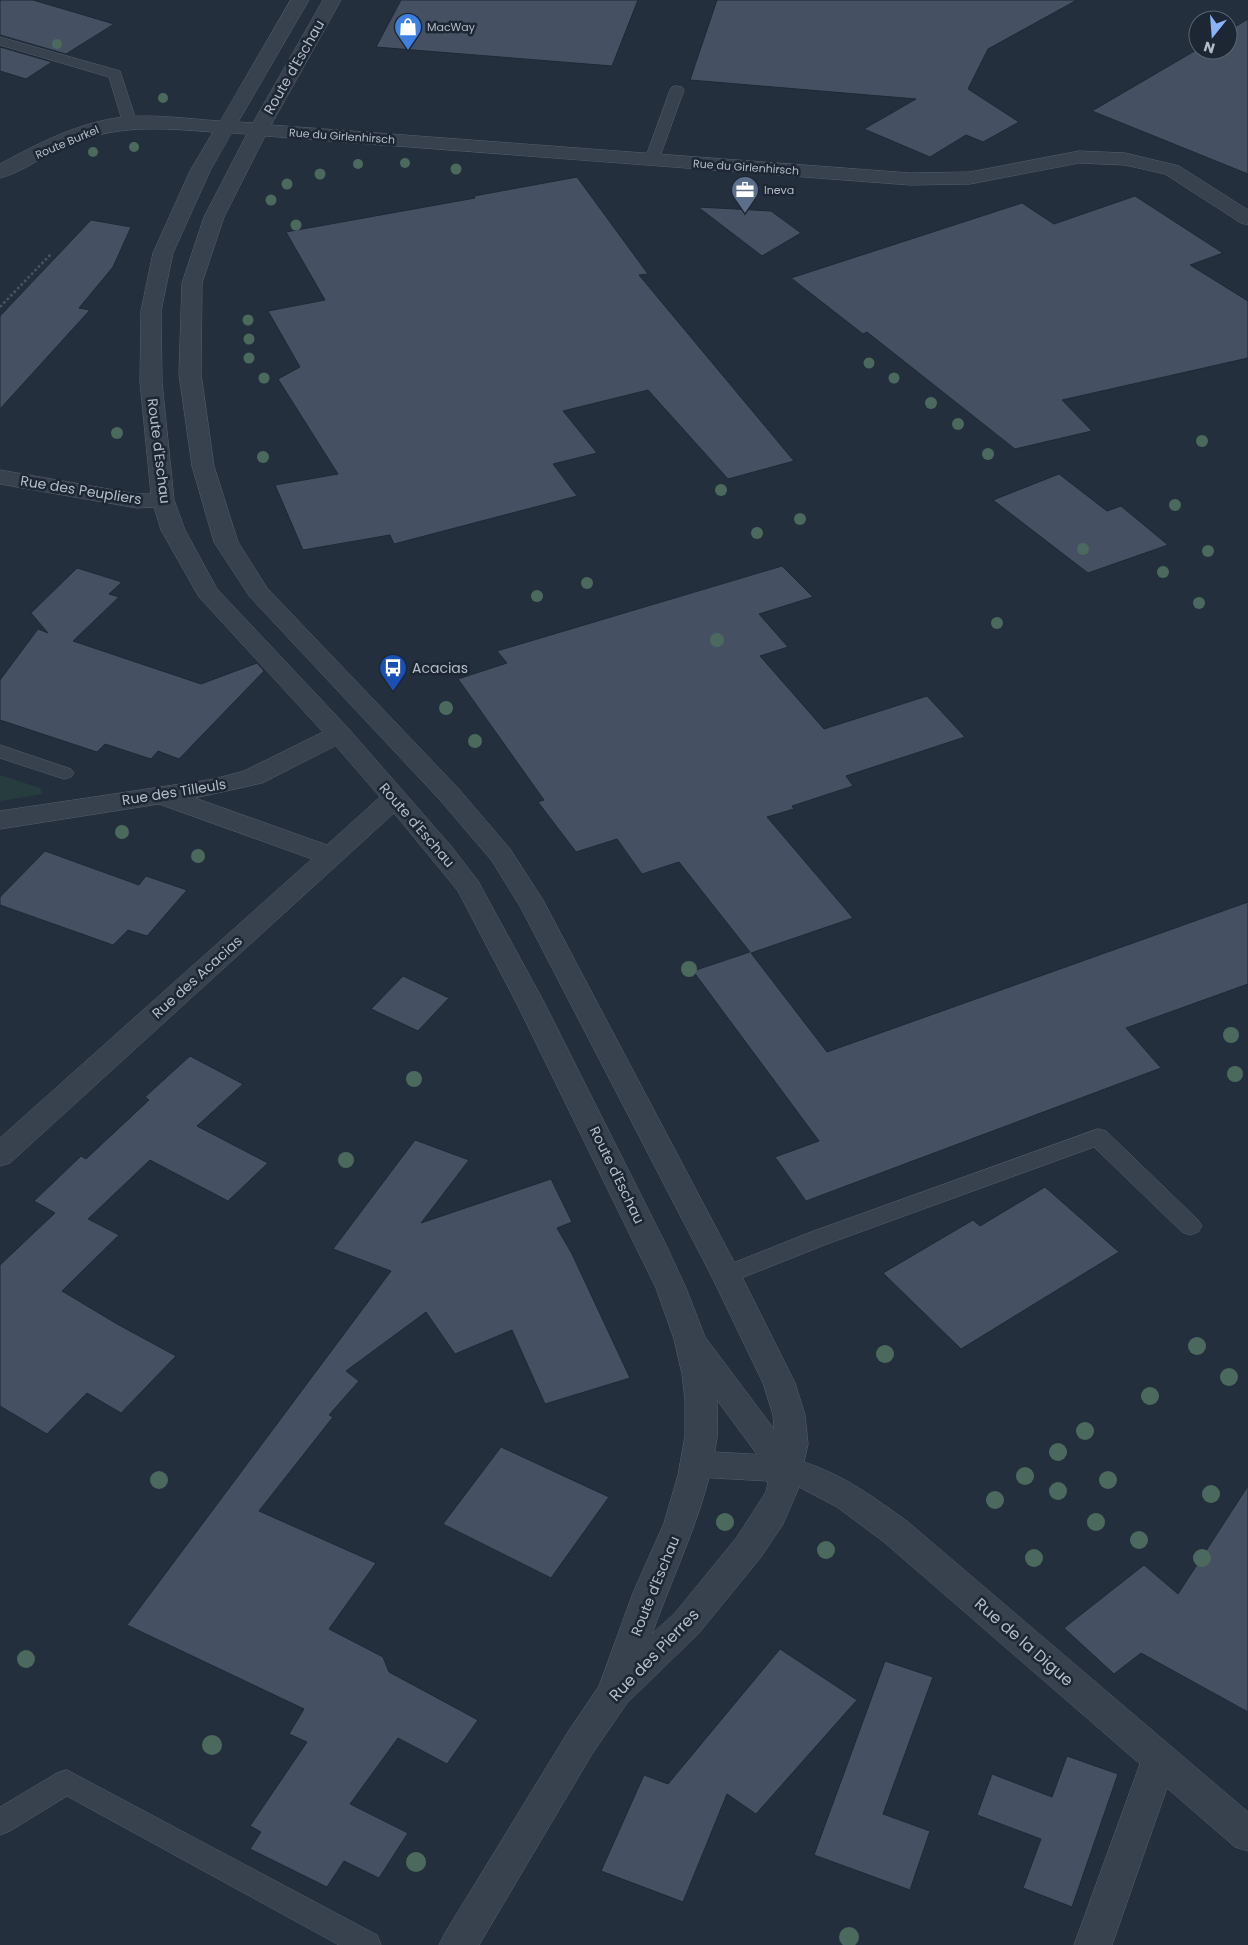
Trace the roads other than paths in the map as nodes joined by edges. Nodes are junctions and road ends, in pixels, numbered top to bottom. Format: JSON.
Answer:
{"nodes":[{"id":1,"x":300,"y":0,"type":"edge"},
{"id":2,"x":332,"y":0,"type":"edge"},
{"id":3,"x":0,"y":41,"type":"edge"},
{"id":4,"x":677,"y":90,"type":"dead end"},
{"id":5,"x":130,"y":122,"type":"junction"},
{"id":6,"x":226,"y":127,"type":"junction"},
{"id":7,"x":258,"y":129,"type":"junction"},
{"id":8,"x":652,"y":160,"type":"junction"},
{"id":9,"x":0,"y":172,"type":"edge"},
{"id":10,"x":1248,"y":219,"type":"edge"},
{"id":11,"x":0,"y":477,"type":"edge"},
{"id":12,"x":163,"y":500,"type":"junction"},
{"id":13,"x":339,"y":734,"type":"junction"},
{"id":14,"x":0,"y":751,"type":"edge"},
{"id":15,"x":64,"y":773,"type":"dead end"},
{"id":16,"x":159,"y":795,"type":"junction"},
{"id":17,"x":395,"y":798,"type":"junction"},
{"id":18,"x":0,"y":820,"type":"edge"},
{"id":19,"x":331,"y":856,"type":"junction"},
{"id":20,"x":0,"y":1155,"type":"edge"},
{"id":21,"x":1190,"y":1226,"type":"dead end"},
{"id":22,"x":726,"y":1274,"type":"junction"},
{"id":23,"x":690,"y":1340,"type":"junction"},
{"id":24,"x":696,"y":1464,"type":"junction"},
{"id":25,"x":786,"y":1469,"type":"junction"},
{"id":26,"x":615,"y":1692,"type":"junction"},
{"id":27,"x":1160,"y":1758,"type":"junction"},
{"id":28,"x":0,"y":1822,"type":"edge"},
{"id":29,"x":1248,"y":1835,"type":"edge"},
{"id":30,"x":367,"y":1945,"type":"edge"},
{"id":31,"x":458,"y":1945,"type":"edge"},
{"id":32,"x":1093,"y":1945,"type":"edge"}],
"edges":[{"from":1,"to":6,"type":"street","name":"Route d'Eschau"},
{"from":2,"to":7,"type":"street","name":"Route d'Eschau"},
{"from":3,"to":5,"type":"lane"},
{"from":4,"to":8,"type":"lane"},
{"from":5,"to":6,"type":"street","name":"Route Burkel"},
{"from":5,"to":9,"type":"street","name":"Route Burkel"},
{"from":6,"to":7,"type":"street","name":"Rue du Girlenhirsch"},
{"from":6,"to":12,"type":"street","name":"Route d'Eschau"},
{"from":7,"to":8,"type":"street","name":"Rue du Girlenhirsch"},
{"from":7,"to":22,"type":"street","name":"Route d'Eschau"},
{"from":8,"to":10,"type":"street","name":"Rue du Girlenhirsch"},
{"from":11,"to":12,"type":"street","name":"Rue des Peupliers"},
{"from":12,"to":13,"type":"street","name":"Route d'Eschau"},
{"from":13,"to":16,"type":"street","name":"Rue des Tilleuls"},
{"from":13,"to":17,"type":"street","name":"Route d'Eschau"},
{"from":14,"to":15,"type":"lane"},
{"from":16,"to":18,"type":"street","name":"Rue des Tilleuls"},
{"from":16,"to":19,"type":"street"},
{"from":17,"to":19,"type":"street","name":"Rue des Acacias"},
{"from":17,"to":23,"type":"street","name":"Route d'Eschau"},
{"from":19,"to":20,"type":"street","name":"Rue des Acacias"},
{"from":21,"to":22,"type":"lane"},
{"from":22,"to":25,"type":"street","name":"Route d'Eschau"},
{"from":23,"to":24,"type":"street","name":"Route d'Eschau"},
{"from":23,"to":25,"type":"street"},
{"from":24,"to":25,"type":"street","name":"Rue de la Digue"},
{"from":24,"to":26,"type":"street","name":"Route d'Eschau"},
{"from":25,"to":26,"type":"street","name":"Rue des Pierres"},
{"from":25,"to":27,"type":"street","name":"Rue de la Digue"},
{"from":26,"to":31,"type":"street","name":"Rue des Pierres"},
{"from":27,"to":29,"type":"street","name":"Rue de la Digue"},
{"from":27,"to":32,"type":"street"},
{"from":28,"to":30,"type":"lane"}]}
